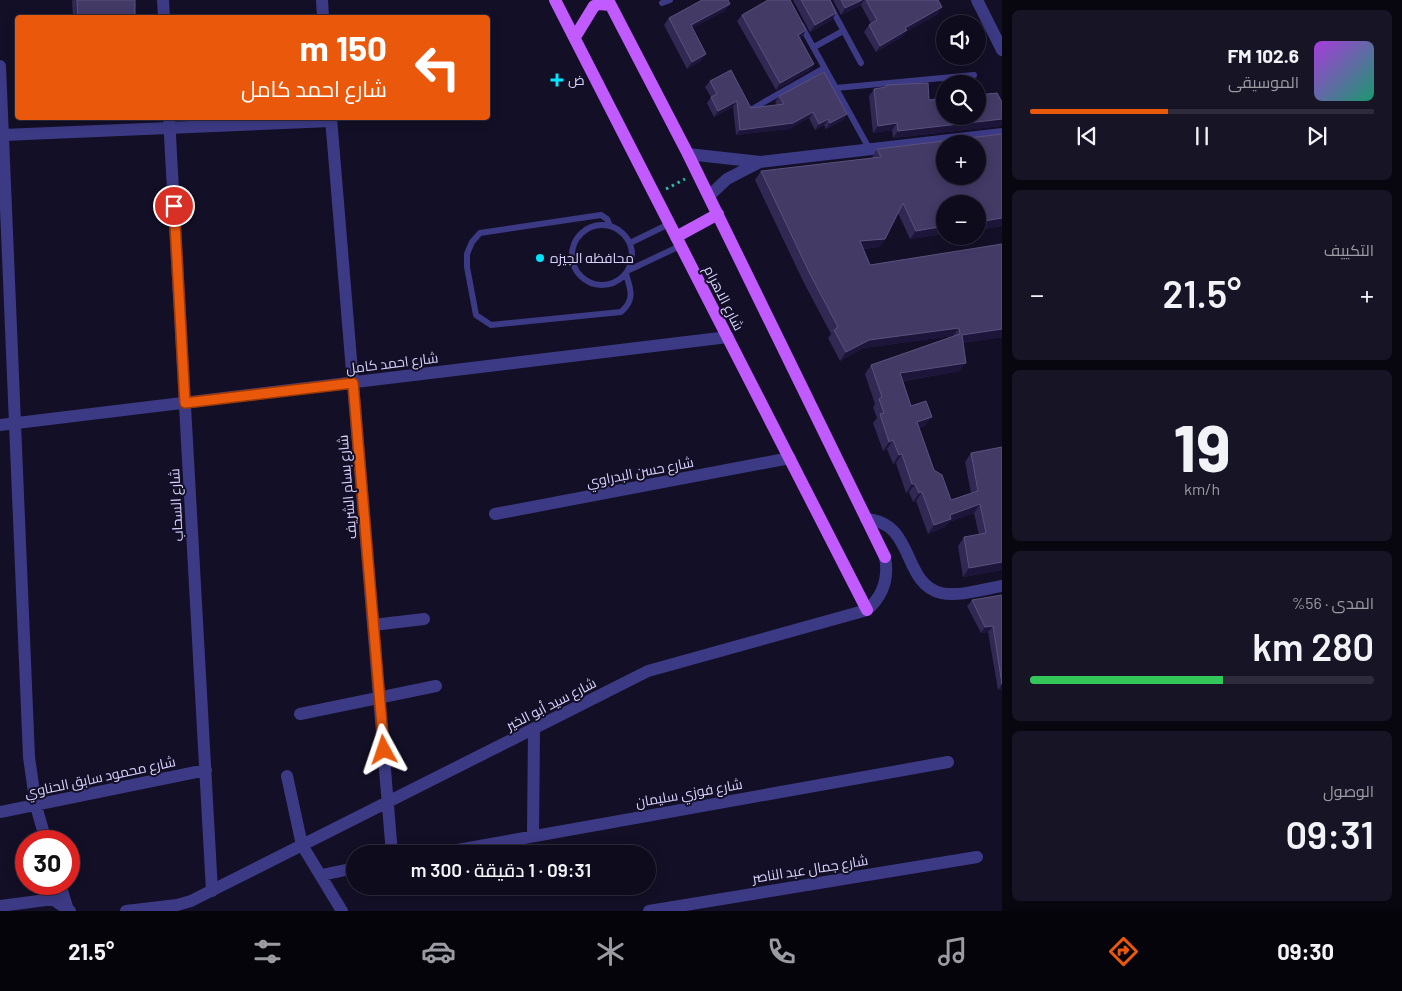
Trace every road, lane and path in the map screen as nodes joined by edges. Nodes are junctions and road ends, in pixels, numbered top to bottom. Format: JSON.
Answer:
{"nodes":[{"id":1,"x":163,"y":0,"type":"edge"},
{"id":2,"x":322,"y":0,"type":"edge"},
{"id":3,"x":555,"y":0,"type":"edge"},
{"id":4,"x":670,"y":0,"type":"edge"},
{"id":5,"x":826,"y":0,"type":"edge"},
{"id":6,"x":977,"y":0,"type":"edge"},
{"id":7,"x":609,"y":3,"type":"edge"},
{"id":8,"x":662,"y":3,"type":"dead end"},
{"id":9,"x":164,"y":15,"type":"edge"},
{"id":10,"x":323,"y":15,"type":"edge"},
{"id":11,"x":796,"y":16,"type":"edge"},
{"id":12,"x":843,"y":31,"type":"junction"},
{"id":13,"x":575,"y":37,"type":"junction"},
{"id":14,"x":814,"y":48,"type":"junction"},
{"id":15,"x":1002,"y":50,"type":"edge"},
{"id":16,"x":861,"y":63,"type":"dead end"},
{"id":17,"x":0,"y":66,"type":"edge"},
{"id":18,"x":824,"y":68,"type":"junction"},
{"id":19,"x":936,"y":79,"type":"edge"},
{"id":20,"x":836,"y":88,"type":"junction"},
{"id":21,"x":752,"y":109,"type":"edge"},
{"id":22,"x":1,"y":120,"type":"edge"},
{"id":23,"x":291,"y":120,"type":"edge"},
{"id":24,"x":331,"y":120,"type":"edge"},
{"id":25,"x":170,"y":123,"type":"edge"},
{"id":26,"x":1002,"y":134,"type":"edge"},
{"id":27,"x":3,"y":135,"type":"junction"},
{"id":28,"x":870,"y":150,"type":"junction"},
{"id":29,"x":688,"y":154,"type":"junction"},
{"id":30,"x":760,"y":162,"type":"junction"},
{"id":31,"x":697,"y":172,"type":"junction"},
{"id":32,"x":654,"y":195,"type":"junction"},
{"id":33,"x":708,"y":196,"type":"junction"},
{"id":34,"x":718,"y":214,"type":"junction"},
{"id":35,"x":669,"y":224,"type":"junction"},
{"id":36,"x":610,"y":226,"type":"junction"},
{"id":37,"x":678,"y":241,"type":"junction"},
{"id":38,"x":630,"y":244,"type":"junction"},
{"id":39,"x":628,"y":272,"type":"junction"},
{"id":40,"x":728,"y":337,"type":"junction"},
{"id":41,"x":353,"y":383,"type":"junction"},
{"id":42,"x":185,"y":403,"type":"junction"},
{"id":43,"x":15,"y":424,"type":"junction"},
{"id":44,"x":0,"y":425,"type":"edge"},
{"id":45,"x":790,"y":458,"type":"junction"},
{"id":46,"x":495,"y":514,"type":"dead end"},
{"id":47,"x":866,"y":519,"type":"junction"},
{"id":48,"x":885,"y":557,"type":"joint"},
{"id":49,"x":1002,"y":586,"type":"edge"},
{"id":50,"x":866,"y":610,"type":"junction"},
{"id":51,"x":424,"y":619,"type":"dead end"},
{"id":52,"x":373,"y":625,"type":"junction"},
{"id":53,"x":436,"y":686,"type":"dead end"},
{"id":54,"x":379,"y":698,"type":"junction"},
{"id":55,"x":300,"y":714,"type":"dead end"},
{"id":56,"x":534,"y":730,"type":"junction"},
{"id":57,"x":948,"y":762,"type":"dead end"},
{"id":58,"x":206,"y":770,"type":"junction"},
{"id":59,"x":287,"y":776,"type":"dead end"},
{"id":60,"x":388,"y":802,"type":"junction"},
{"id":61,"x":36,"y":806,"type":"junction"},
{"id":62,"x":0,"y":812,"type":"edge"},
{"id":63,"x":43,"y":830,"type":"edge"},
{"id":64,"x":533,"y":836,"type":"junction"},
{"id":65,"x":302,"y":845,"type":"junction"},
{"id":66,"x":391,"y":845,"type":"edge"},
{"id":67,"x":484,"y":845,"type":"edge"},
{"id":68,"x":977,"y":857,"type":"dead end"},
{"id":69,"x":346,"y":870,"type":"edge"},
{"id":70,"x":322,"y":875,"type":"junction"},
{"id":71,"x":212,"y":891,"type":"junction"},
{"id":72,"x":64,"y":895,"type":"edge"},
{"id":73,"x":0,"y":906,"type":"edge"},
{"id":74,"x":69,"y":910,"type":"edge"},
{"id":75,"x":126,"y":911,"type":"edge"},
{"id":76,"x":342,"y":911,"type":"edge"},
{"id":77,"x":649,"y":911,"type":"edge"}],
"edges":[{"from":1,"to":9,"type":"street"},
{"from":2,"to":10,"type":"street"},
{"from":3,"to":13,"type":"main road","name":"شارع الاهرام"},
{"from":4,"to":8,"type":"lane"},
{"from":5,"to":12,"type":"lane"},
{"from":6,"to":15,"type":"street"},
{"from":7,"to":13,"type":"main road"},
{"from":7,"to":29,"type":"main road"},
{"from":11,"to":14,"type":"lane"},
{"from":12,"to":14,"type":"lane"},
{"from":12,"to":16,"type":"lane"},
{"from":13,"to":32,"type":"main road","name":"شارع الاهرام"},
{"from":14,"to":18,"type":"lane"},
{"from":17,"to":22,"type":"street"},
{"from":18,"to":20,"type":"lane"},
{"from":18,"to":21,"type":"lane"},
{"from":19,"to":20,"type":"lane"},
{"from":20,"to":28,"type":"lane"},
{"from":22,"to":27,"type":"street"},
{"from":23,"to":25,"type":"street"},
{"from":24,"to":41,"type":"street","name":"شارع بسام الشريف"},
{"from":25,"to":27,"type":"street"},
{"from":25,"to":42,"type":"street","name":"شارع السحاب"},
{"from":26,"to":28,"type":"street"},
{"from":27,"to":43,"type":"street"},
{"from":28,"to":30,"type":"street"},
{"from":29,"to":30,"type":"street"},
{"from":29,"to":31,"type":"main road"},
{"from":30,"to":33,"type":"street"},
{"from":31,"to":32,"type":"path"},
{"from":31,"to":33,"type":"main road"},
{"from":32,"to":35,"type":"main road","name":"شارع الاهرام"},
{"from":33,"to":34,"type":"main road"},
{"from":34,"to":37,"type":"main road"},
{"from":34,"to":47,"type":"main road"},
{"from":35,"to":37,"type":"main road","name":"شارع الاهرام"},
{"from":35,"to":38,"type":"lane"},
{"from":36,"to":38,"type":"lane"},
{"from":36,"to":39,"type":"lane"},
{"from":36,"to":39,"type":"lane"},
{"from":37,"to":39,"type":"lane"},
{"from":37,"to":40,"type":"main road","name":"شارع الاهرام"},
{"from":38,"to":39,"type":"lane"},
{"from":40,"to":41,"type":"street","name":"شارع احمد كامل"},
{"from":40,"to":45,"type":"main road","name":"شارع الاهرام"},
{"from":41,"to":42,"type":"street","name":"شارع احمد كامل"},
{"from":41,"to":52,"type":"street","name":"شارع بسام الشريف"},
{"from":42,"to":43,"type":"street","name":"شارع احمد كامل"},
{"from":42,"to":58,"type":"street","name":"شارع السحاب"},
{"from":43,"to":44,"type":"street","name":"شارع احمد كامل"},
{"from":43,"to":61,"type":"street"},
{"from":45,"to":46,"type":"street","name":"شارع حسن البدراوي"},
{"from":45,"to":50,"type":"main road","name":"شارع الاهرام"},
{"from":47,"to":48,"type":"main road"},
{"from":47,"to":49,"type":"street"},
{"from":48,"to":50,"type":"street"},
{"from":50,"to":56,"type":"street","name":"شارع سيد أبو الخير"},
{"from":51,"to":52,"type":"street"},
{"from":52,"to":54,"type":"street","name":"شارع بسام الشريف"},
{"from":53,"to":54,"type":"street"},
{"from":54,"to":55,"type":"street"},
{"from":54,"to":60,"type":"street","name":"شارع بسام الشريف"},
{"from":56,"to":60,"type":"street","name":"شارع سيد أبو الخير"},
{"from":56,"to":64,"type":"street"},
{"from":57,"to":64,"type":"street","name":"شارع فوزي سليمان"},
{"from":58,"to":61,"type":"street","name":"شارع محمود سابق الحناوي"},
{"from":58,"to":71,"type":"street","name":"شارع السحاب"},
{"from":59,"to":65,"type":"street"},
{"from":60,"to":65,"type":"street","name":"شارع سيد أبو الخير"},
{"from":60,"to":66,"type":"street","name":"شارع بسام الشريف"},
{"from":61,"to":62,"type":"street","name":"شارع محمود سابق الحناوي"},
{"from":61,"to":63,"type":"street"},
{"from":64,"to":67,"type":"street","name":"شارع فوزي سليمان"},
{"from":65,"to":70,"type":"street"},
{"from":65,"to":71,"type":"street","name":"شارع سيد أبو الخير"},
{"from":68,"to":77,"type":"street","name":"شارع جمال عبد الناصر"},
{"from":69,"to":70,"type":"street"},
{"from":70,"to":76,"type":"street"},
{"from":71,"to":75,"type":"street","name":"شارع سيد أبو الخير"},
{"from":72,"to":74,"type":"street"},
{"from":73,"to":74,"type":"street"}]}
